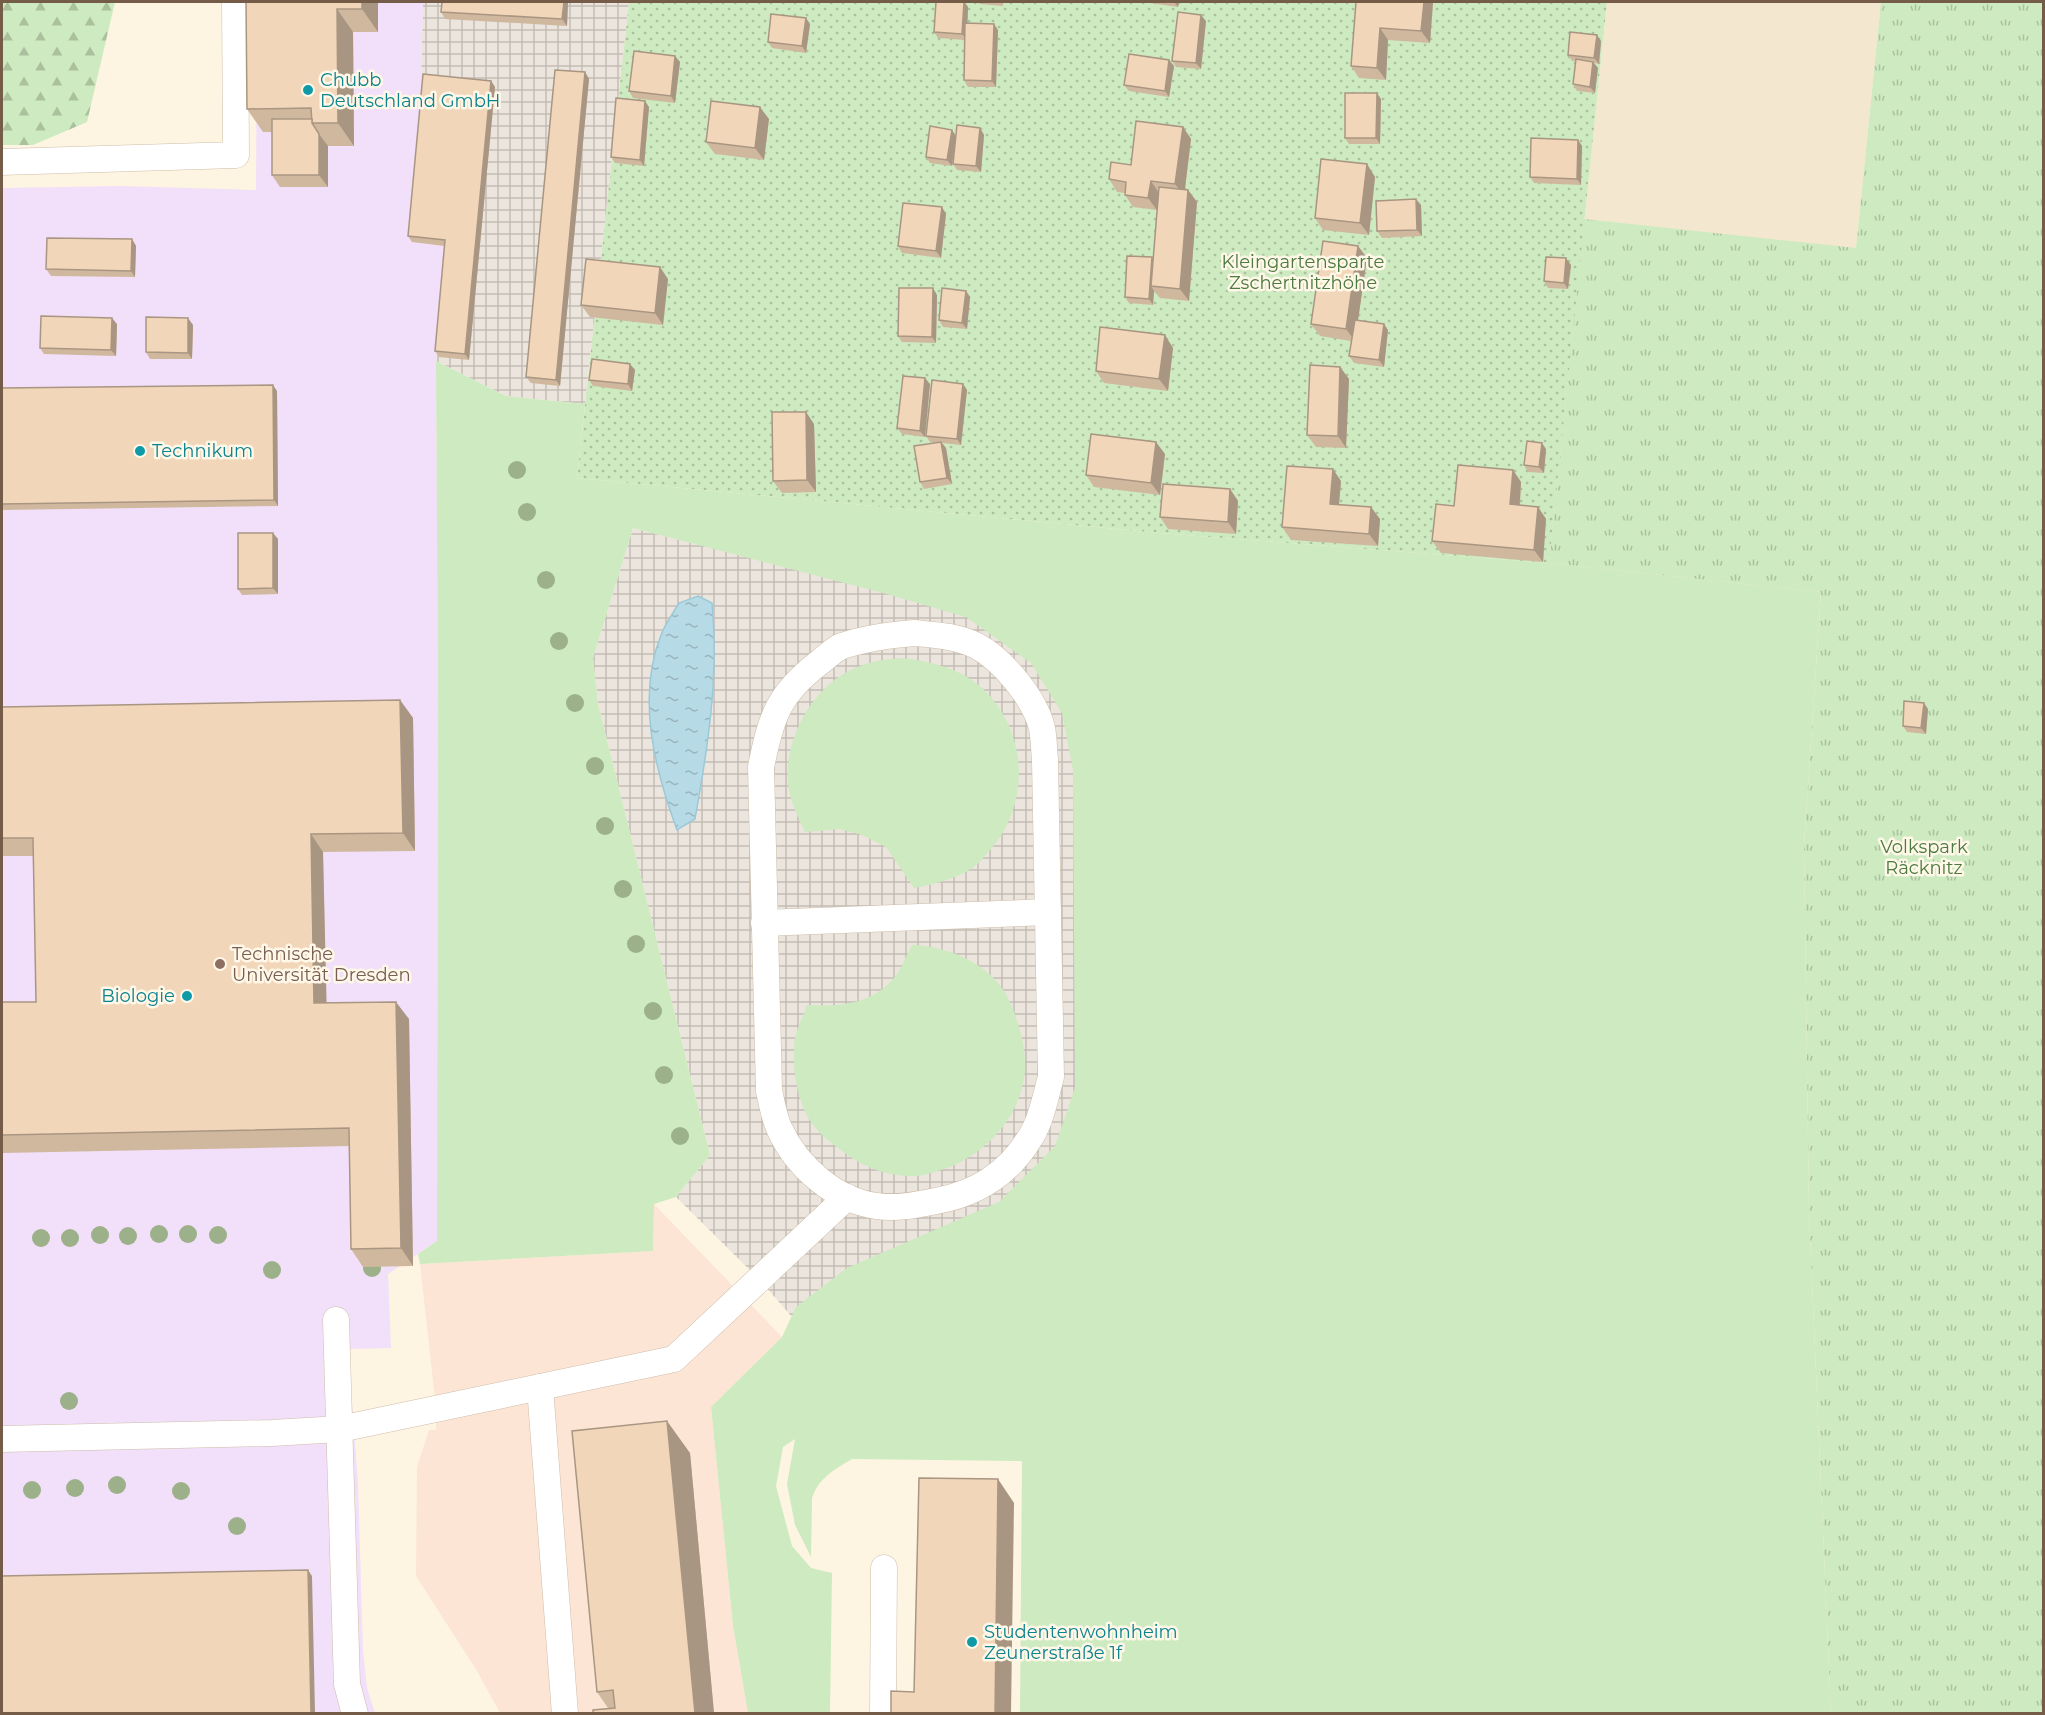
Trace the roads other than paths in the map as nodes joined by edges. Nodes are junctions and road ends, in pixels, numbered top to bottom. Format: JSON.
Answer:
{"nodes":[{"id":1,"x":235,"y":2,"type":"edge"},
{"id":2,"x":2,"y":162,"type":"edge"},
{"id":3,"x":1048,"y":912,"type":"junction"},
{"id":4,"x":764,"y":922,"type":"junction"},
{"id":5,"x":846,"y":1197,"type":"junction"},
{"id":6,"x":336,"y":1320,"type":"dead end"},
{"id":7,"x":540,"y":1386,"type":"junction"},
{"id":8,"x":340,"y":1429,"type":"junction"},
{"id":9,"x":2,"y":1439,"type":"edge"},
{"id":10,"x":884,"y":1568,"type":"dead end"},
{"id":11,"x":355,"y":1713,"type":"edge"},
{"id":12,"x":565,"y":1713,"type":"edge"},
{"id":13,"x":883,"y":1713,"type":"edge"}],
"edges":[{"from":1,"to":2,"type":"lane"},
{"from":3,"to":4,"type":"lane"},
{"from":3,"to":4,"type":"lane"},
{"from":3,"to":5,"type":"lane"},
{"from":4,"to":5,"type":"lane"},
{"from":5,"to":7,"type":"lane"},
{"from":6,"to":8,"type":"lane"},
{"from":7,"to":8,"type":"lane"},
{"from":7,"to":12,"type":"lane"},
{"from":8,"to":9,"type":"lane"},
{"from":8,"to":11,"type":"lane"},
{"from":10,"to":13,"type":"lane"}]}
